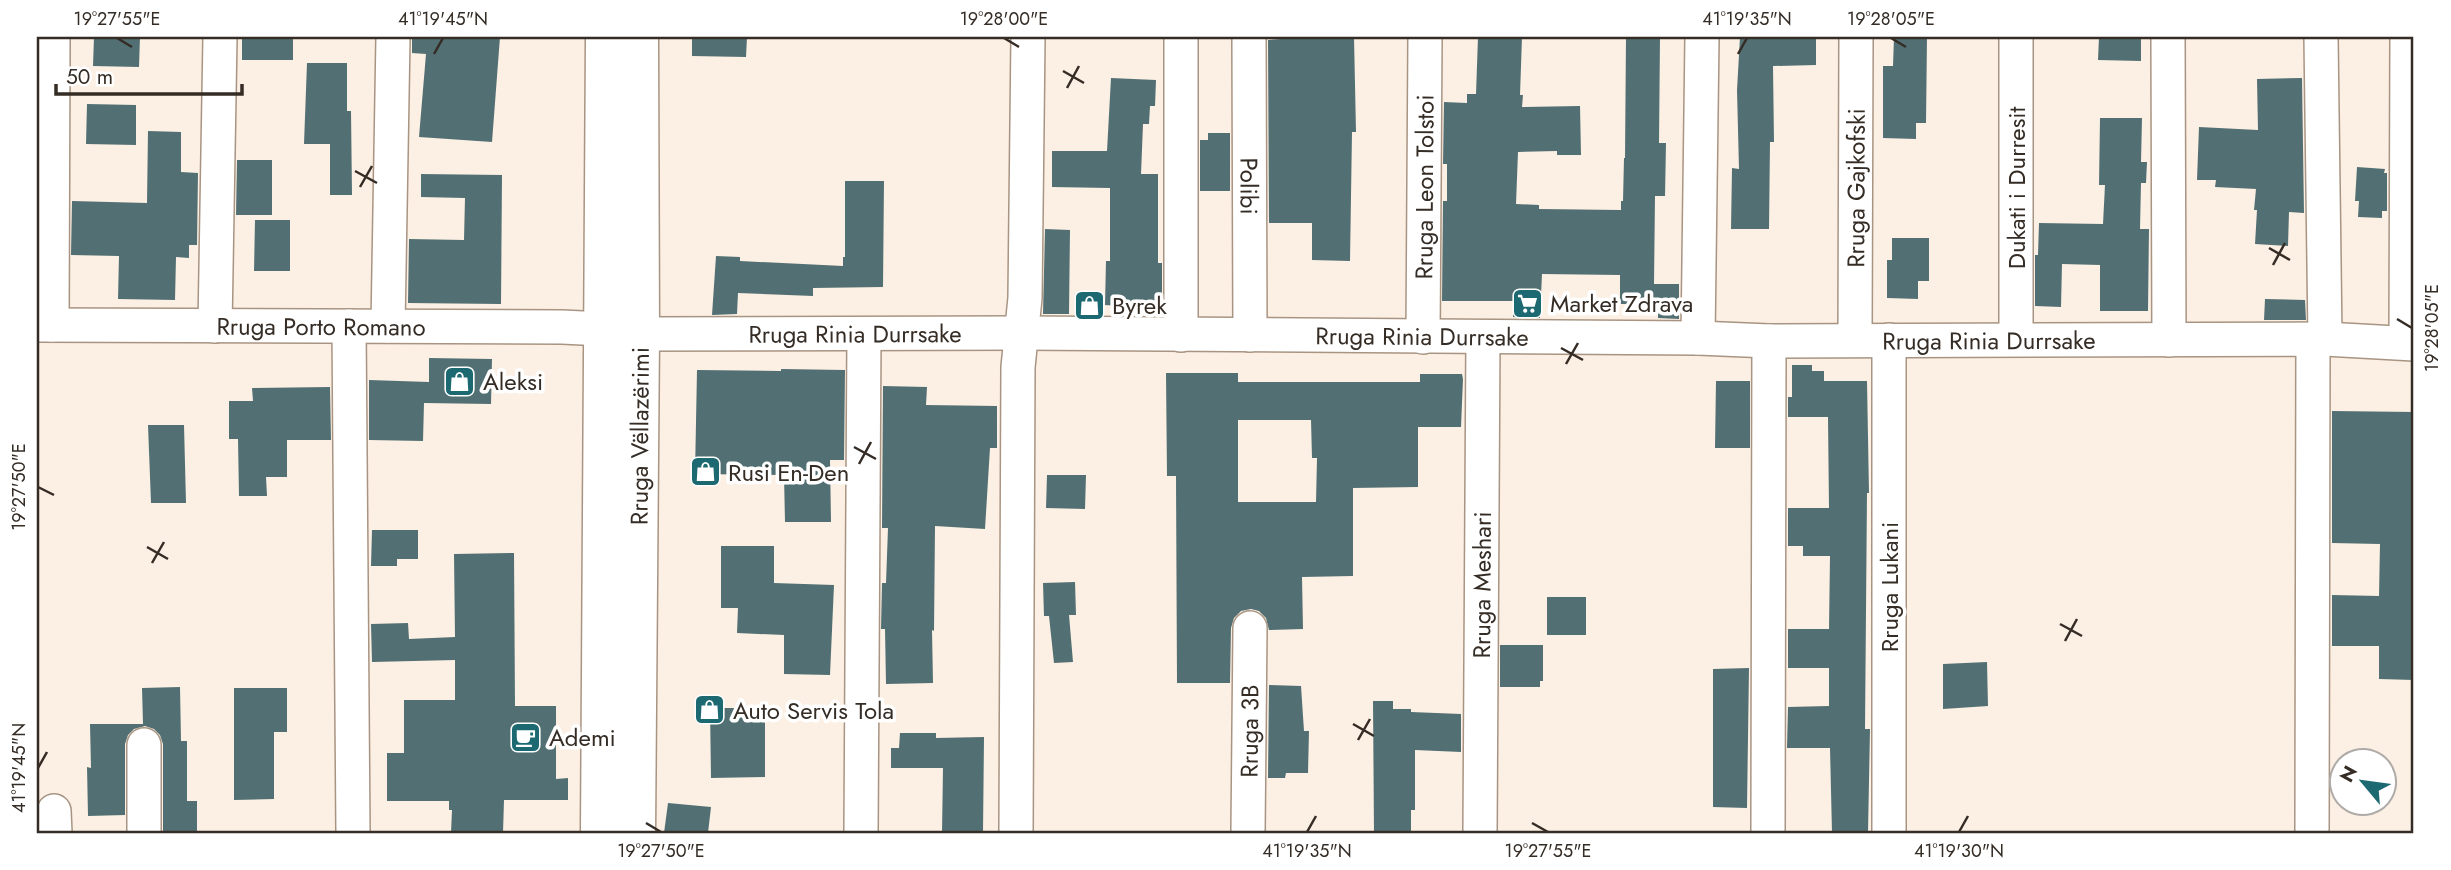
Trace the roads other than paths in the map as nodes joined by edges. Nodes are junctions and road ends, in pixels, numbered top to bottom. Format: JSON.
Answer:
{"nodes":[{"id":1,"x":53,"y":37,"type":"edge"},
{"id":2,"x":220,"y":37,"type":"edge"},
{"id":3,"x":393,"y":37,"type":"edge"},
{"id":4,"x":605,"y":37,"type":"edge"},
{"id":5,"x":639,"y":37,"type":"edge"},
{"id":6,"x":1028,"y":37,"type":"edge"},
{"id":7,"x":1181,"y":37,"type":"edge"},
{"id":8,"x":1249,"y":37,"type":"edge"},
{"id":9,"x":1425,"y":37,"type":"edge"},
{"id":10,"x":1702,"y":37,"type":"edge"},
{"id":11,"x":1856,"y":37,"type":"edge"},
{"id":12,"x":2016,"y":37,"type":"edge"},
{"id":13,"x":2168,"y":37,"type":"edge"},
{"id":14,"x":2321,"y":37,"type":"edge"},
{"id":15,"x":2407,"y":37,"type":"edge"},
{"id":16,"x":44,"y":325,"type":"edge"},
{"id":17,"x":215,"y":326,"type":"junction"},
{"id":18,"x":349,"y":326,"type":"junction"},
{"id":19,"x":388,"y":326,"type":"junction"},
{"id":20,"x":603,"y":329,"type":"junction"},
{"id":21,"x":1021,"y":333,"type":"junction"},
{"id":22,"x":640,"y":334,"type":"junction"},
{"id":23,"x":864,"y":334,"type":"junction"},
{"id":24,"x":1181,"y":335,"type":"junction"},
{"id":25,"x":1250,"y":335,"type":"junction"},
{"id":26,"x":1423,"y":337,"type":"junction"},
{"id":27,"x":1483,"y":337,"type":"junction"},
{"id":28,"x":1698,"y":338,"type":"junction"},
{"id":29,"x":2017,"y":339,"type":"junction"},
{"id":30,"x":2319,"y":339,"type":"junction"},
{"id":31,"x":1855,"y":340,"type":"junction"},
{"id":32,"x":1889,"y":340,"type":"junction"},
{"id":33,"x":2169,"y":340,"type":"junction"},
{"id":34,"x":1769,"y":341,"type":"junction"},
{"id":35,"x":2410,"y":343,"type":"edge"},
{"id":36,"x":1250,"y":628,"type":"dead end"},
{"id":37,"x":144,"y":745,"type":"dead end"},
{"id":38,"x":144,"y":833,"type":"edge"},
{"id":39,"x":353,"y":833,"type":"edge"},
{"id":40,"x":600,"y":833,"type":"edge"},
{"id":41,"x":636,"y":833,"type":"edge"},
{"id":42,"x":861,"y":833,"type":"edge"},
{"id":43,"x":1016,"y":833,"type":"edge"},
{"id":44,"x":1248,"y":833,"type":"edge"},
{"id":45,"x":1480,"y":833,"type":"edge"},
{"id":46,"x":1768,"y":833,"type":"edge"},
{"id":47,"x":1889,"y":833,"type":"edge"},
{"id":48,"x":2312,"y":833,"type":"edge"}],
"edges":[{"from":1,"to":16,"type":"street"},
{"from":2,"to":17,"type":"street"},
{"from":3,"to":19,"type":"street"},
{"from":4,"to":20,"type":"main road","name":"Rruga Vëllazërimi"},
{"from":5,"to":22,"type":"main road","name":"Rruga Vëllazërimi"},
{"from":6,"to":21,"type":"street"},
{"from":7,"to":24,"type":"street"},
{"from":8,"to":25,"type":"street","name":"Polibi"},
{"from":9,"to":26,"type":"street","name":"Rruga Leon Tolstoi"},
{"from":10,"to":28,"type":"street"},
{"from":11,"to":31,"type":"street","name":"Rruga Gajkofski"},
{"from":12,"to":29,"type":"street","name":"Dukati i Durresit"},
{"from":13,"to":33,"type":"street"},
{"from":14,"to":30,"type":"street"},
{"from":15,"to":35,"type":"street"},
{"from":16,"to":17,"type":"street","name":"Rruga Porto Romano"},
{"from":17,"to":18,"type":"street","name":"Rruga Porto Romano"},
{"from":18,"to":19,"type":"street","name":"Rruga Porto Romano"},
{"from":18,"to":39,"type":"street"},
{"from":19,"to":20,"type":"street","name":"Rruga Porto Romano"},
{"from":20,"to":40,"type":"main road","name":"Rruga Vëllazërimi"},
{"from":21,"to":23,"type":"street","name":"Rruga Rinia Durrsake"},
{"from":21,"to":24,"type":"street","name":"Rruga Rinia Durrsake"},
{"from":21,"to":43,"type":"street"},
{"from":22,"to":23,"type":"street","name":"Rruga Rinia Durrsake"},
{"from":22,"to":41,"type":"main road","name":"Rruga Vëllazërimi"},
{"from":23,"to":42,"type":"street"},
{"from":24,"to":25,"type":"street","name":"Rruga Rinia Durrsake"},
{"from":25,"to":26,"type":"street","name":"Rruga Rinia Durrsake"},
{"from":26,"to":27,"type":"street","name":"Rruga Rinia Durrsake"},
{"from":27,"to":28,"type":"street","name":"Rruga Rinia Durrsake"},
{"from":27,"to":45,"type":"street","name":"Rruga Meshari"},
{"from":28,"to":34,"type":"street","name":"Rruga Rinia Durrsake"},
{"from":29,"to":32,"type":"street","name":"Rruga Rinia Durrsake"},
{"from":29,"to":33,"type":"street","name":"Rruga Rinia Durrsake"},
{"from":30,"to":33,"type":"street","name":"Rruga Rinia Durrsake"},
{"from":30,"to":35,"type":"street","name":"Rruga Rinia Durrsake"},
{"from":30,"to":48,"type":"street"},
{"from":31,"to":32,"type":"street","name":"Rruga Rinia Durrsake"},
{"from":31,"to":34,"type":"street","name":"Rruga Rinia Durrsake"},
{"from":32,"to":47,"type":"street","name":"Rruga Lukani"},
{"from":34,"to":46,"type":"street"},
{"from":36,"to":44,"type":"street","name":"Rruga 3B"},
{"from":37,"to":38,"type":"street"}]}
